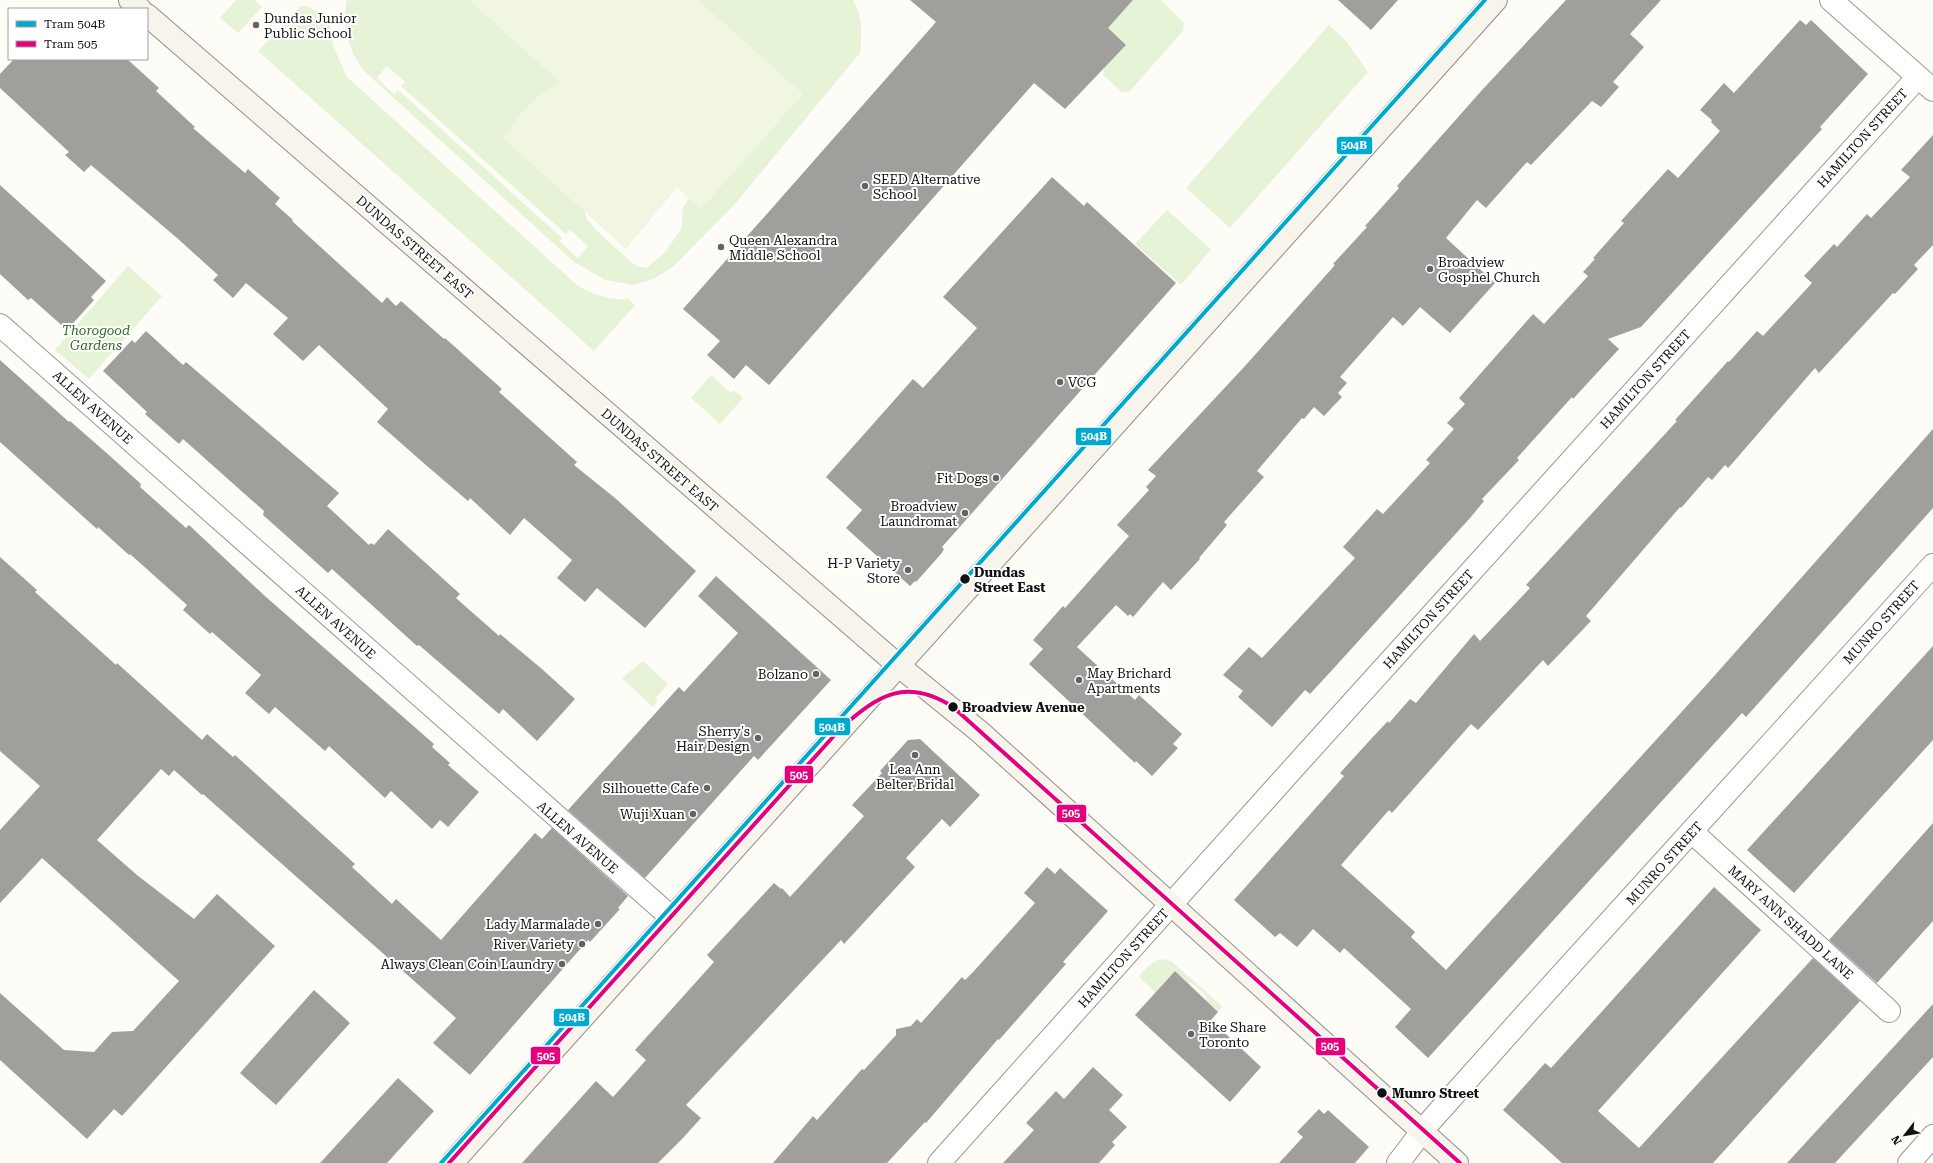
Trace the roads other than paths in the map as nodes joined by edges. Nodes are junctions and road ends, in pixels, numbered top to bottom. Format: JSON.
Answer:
{"nodes":[{"id":1,"x":130,"y":0,"type":"edge"},
{"id":2,"x":1496,"y":0,"type":"edge"},
{"id":3,"x":1831,"y":0,"type":"edge"},
{"id":4,"x":139,"y":8,"type":"edge"},
{"id":5,"x":148,"y":16,"type":"edge"},
{"id":6,"x":1926,"y":83,"type":"edge"},
{"id":7,"x":0,"y":325,"type":"edge"},
{"id":8,"x":1933,"y":565,"type":"edge"},
{"id":9,"x":899,"y":666,"type":"junction"},
{"id":10,"x":1692,"y":832,"type":"junction"},
{"id":11,"x":1172,"y":904,"type":"junction"},
{"id":12,"x":672,"y":918,"type":"junction"},
{"id":13,"x":1889,"y":1011,"type":"dead end"},
{"id":14,"x":1422,"y":1131,"type":"junction"},
{"id":15,"x":1933,"y":1136,"type":"edge"},
{"id":16,"x":452,"y":1163,"type":"edge"},
{"id":17,"x":939,"y":1163,"type":"edge"},
{"id":18,"x":1398,"y":1163,"type":"edge"},
{"id":19,"x":1457,"y":1163,"type":"edge"},
{"id":20,"x":1909,"y":1163,"type":"edge"}],
"edges":[{"from":1,"to":4,"type":"street"},
{"from":2,"to":9,"type":"street"},
{"from":3,"to":6,"type":"street"},
{"from":5,"to":9,"type":"street","name":"DUNDAS STREET EAST"},
{"from":6,"to":11,"type":"street","name":"HAMILTON STREET"},
{"from":7,"to":12,"type":"street","name":"ALLEN AVENUE"},
{"from":8,"to":10,"type":"street","name":"MUNRO STREET"},
{"from":9,"to":11,"type":"street","name":"DUNDAS STREET EAST"},
{"from":9,"to":12,"type":"street"},
{"from":10,"to":13,"type":"street","name":"MARY ANN SHADD LANE"},
{"from":10,"to":14,"type":"street","name":"MUNRO STREET"},
{"from":11,"to":14,"type":"street","name":"DUNDAS STREET EAST"},
{"from":11,"to":17,"type":"street","name":"HAMILTON STREET"},
{"from":12,"to":16,"type":"street"},
{"from":14,"to":18,"type":"street","name":"MUNRO STREET"},
{"from":14,"to":19,"type":"street","name":"DUNDAS STREET EAST"},
{"from":15,"to":20,"type":"street"}]}
